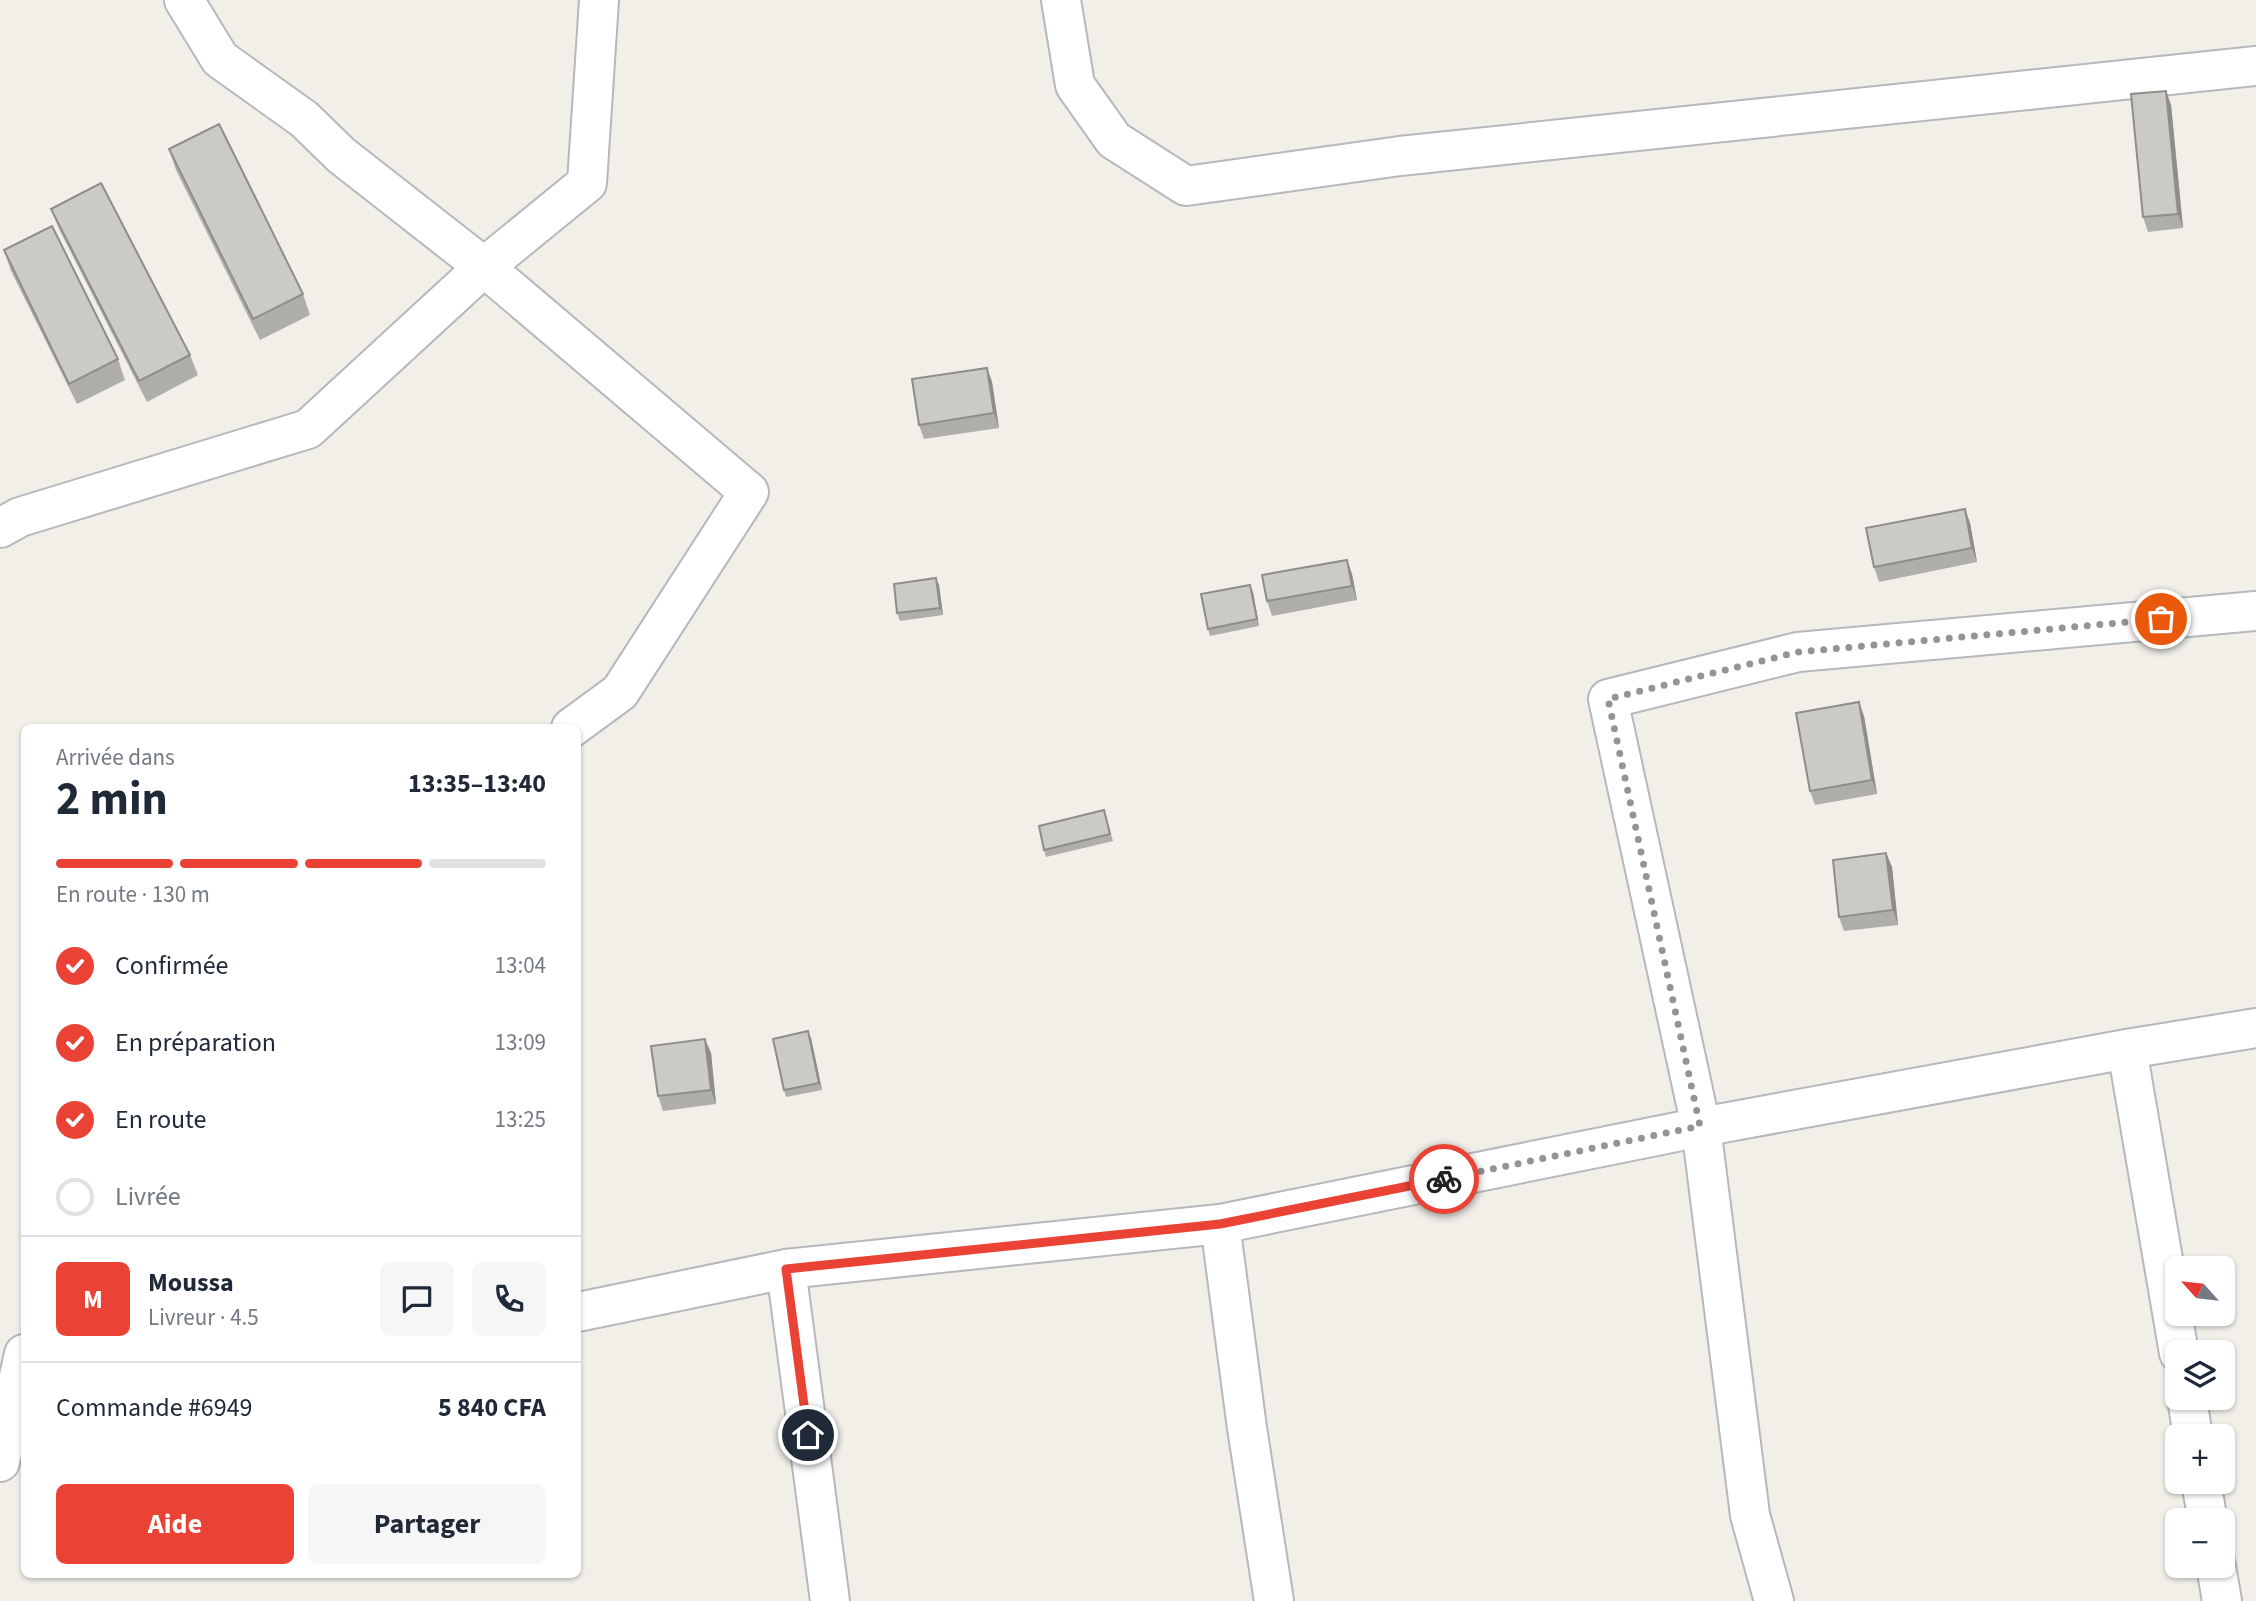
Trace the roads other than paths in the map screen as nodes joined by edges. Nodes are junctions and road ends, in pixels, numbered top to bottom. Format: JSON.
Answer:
{"nodes":[{"id":1,"x":184,"y":0,"type":"edge"},
{"id":2,"x":599,"y":0,"type":"edge"},
{"id":3,"x":1061,"y":0,"type":"edge"},
{"id":4,"x":2256,"y":66,"type":"edge"},
{"id":5,"x":484,"y":267,"type":"junction"},
{"id":6,"x":0,"y":528,"type":"edge"},
{"id":7,"x":2256,"y":611,"type":"edge"},
{"id":8,"x":576,"y":724,"type":"edge"},
{"id":9,"x":2256,"y":1028,"type":"edge"},
{"id":10,"x":2127,"y":1049,"type":"junction"},
{"id":11,"x":1700,"y":1126,"type":"junction"},
{"id":12,"x":1220,"y":1224,"type":"junction"},
{"id":13,"x":786,"y":1269,"type":"junction"},
{"id":14,"x":581,"y":1311,"type":"edge"},
{"id":15,"x":2177,"y":1340,"type":"edge"},
{"id":16,"x":21,"y":1368,"type":"edge"},
{"id":17,"x":0,"y":1465,"type":"edge"},
{"id":18,"x":21,"y":1468,"type":"edge"},
{"id":19,"x":2218,"y":1578,"type":"edge"},
{"id":20,"x":830,"y":1601,"type":"edge"},
{"id":21,"x":1274,"y":1601,"type":"edge"},
{"id":22,"x":1774,"y":1601,"type":"edge"},
{"id":23,"x":2221,"y":1601,"type":"edge"}],
"edges":[{"from":1,"to":5,"type":"street"},
{"from":2,"to":5,"type":"street"},
{"from":3,"to":4,"type":"street"},
{"from":5,"to":6,"type":"street"},
{"from":5,"to":8,"type":"street"},
{"from":7,"to":11,"type":"street"},
{"from":9,"to":10,"type":"street"},
{"from":10,"to":11,"type":"street"},
{"from":10,"to":15,"type":"street"},
{"from":11,"to":12,"type":"street"},
{"from":11,"to":22,"type":"street"},
{"from":12,"to":13,"type":"street"},
{"from":12,"to":21,"type":"street"},
{"from":13,"to":14,"type":"street"},
{"from":13,"to":20,"type":"street"},
{"from":16,"to":17,"type":"street"},
{"from":17,"to":18,"type":"street"},
{"from":19,"to":23,"type":"street"}]}
